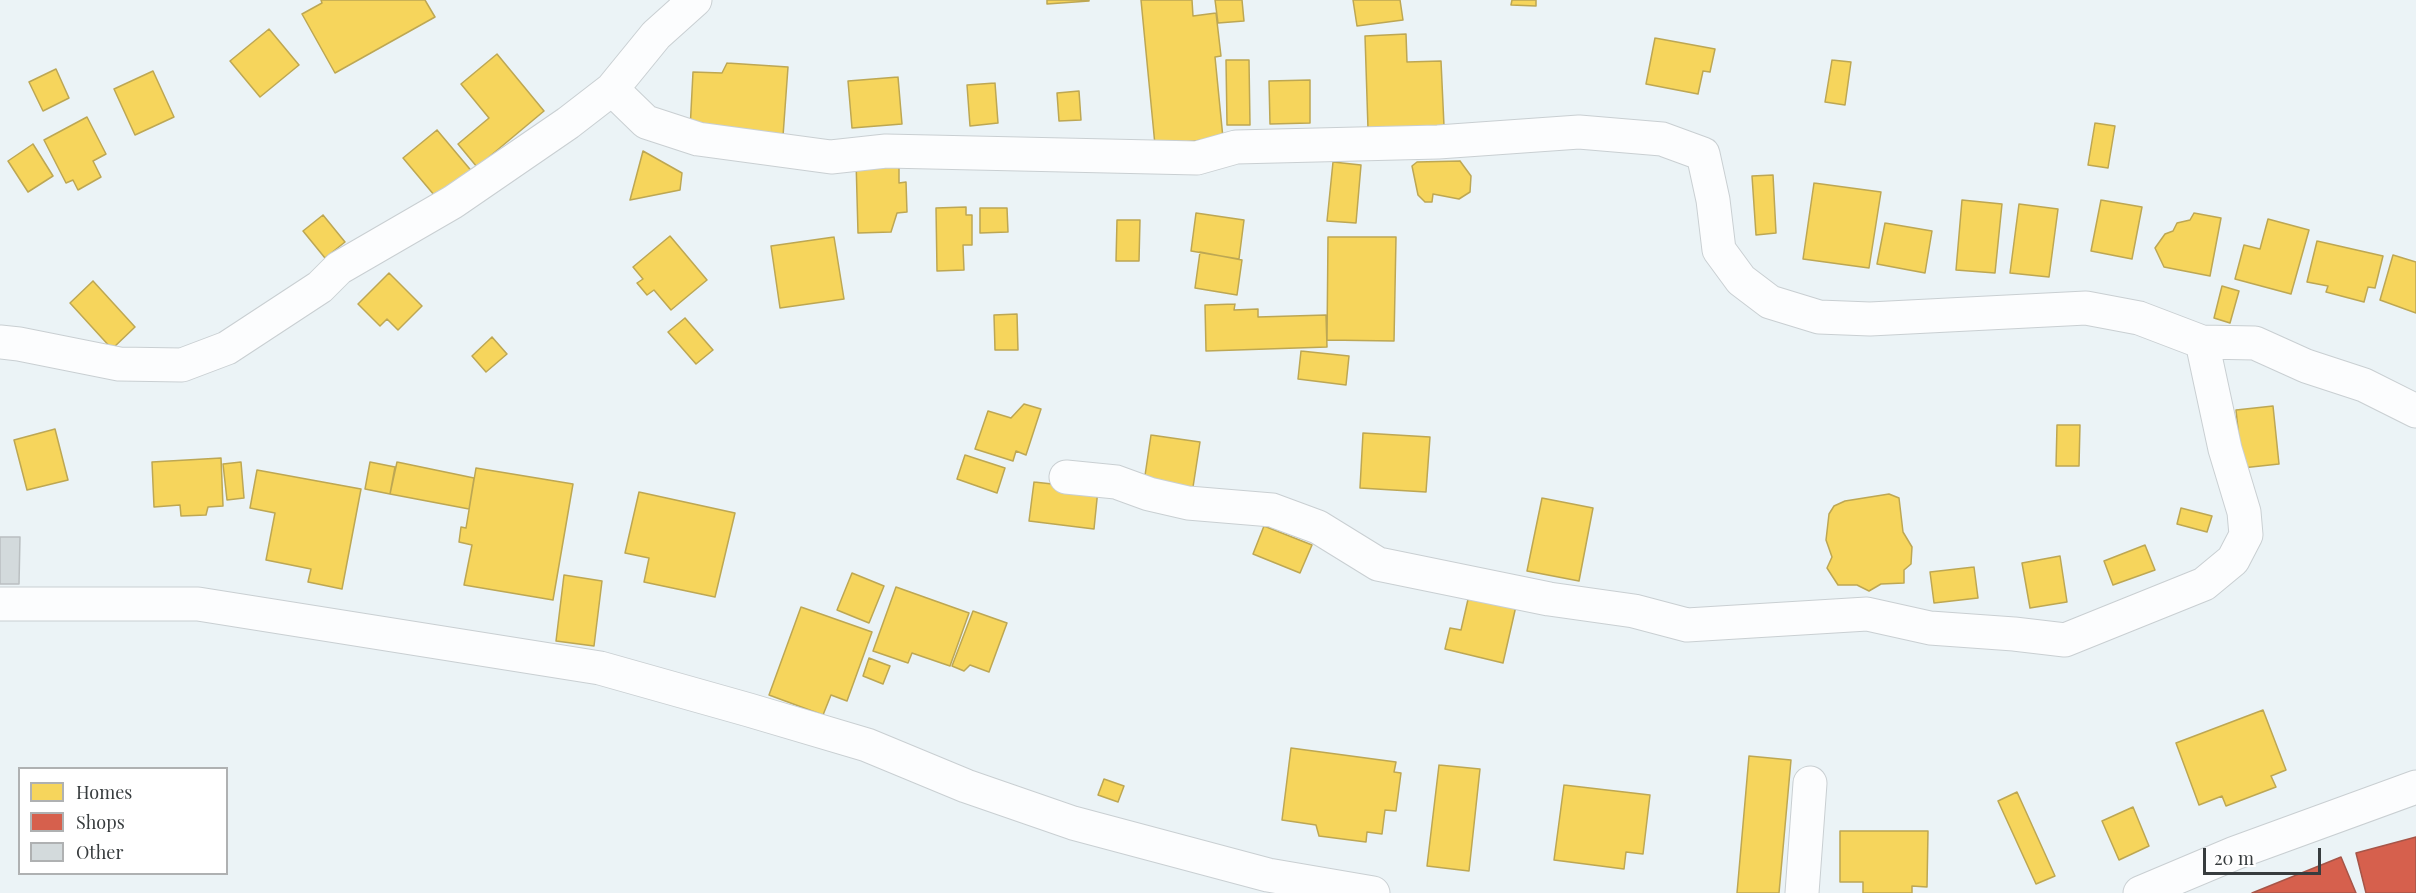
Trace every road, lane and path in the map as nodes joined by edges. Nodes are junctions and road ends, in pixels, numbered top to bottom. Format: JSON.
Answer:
{"nodes":[{"id":1,"x":695,"y":0,"type":"edge"},
{"id":2,"x":612,"y":89,"type":"junction"},
{"id":3,"x":0,"y":342,"type":"edge"},
{"id":4,"x":2202,"y":342,"type":"junction"},
{"id":5,"x":2416,"y":411,"type":"edge"},
{"id":6,"x":1066,"y":477,"type":"dead end"},
{"id":7,"x":0,"y":604,"type":"edge"},
{"id":8,"x":1810,"y":783,"type":"dead end"},
{"id":9,"x":2416,"y":787,"type":"edge"},
{"id":10,"x":1310,"y":888,"type":"edge"},
{"id":11,"x":1373,"y":893,"type":"edge"},
{"id":12,"x":1802,"y":893,"type":"edge"},
{"id":13,"x":2140,"y":893,"type":"edge"}],
"edges":[{"from":1,"to":2,"type":"street"},
{"from":2,"to":3,"type":"street"},
{"from":2,"to":4,"type":"street"},
{"from":4,"to":5,"type":"street"},
{"from":4,"to":6,"type":"street"},
{"from":7,"to":10,"type":"street"},
{"from":8,"to":12,"type":"street"},
{"from":9,"to":13,"type":"street"},
{"from":10,"to":11,"type":"street"}]}
